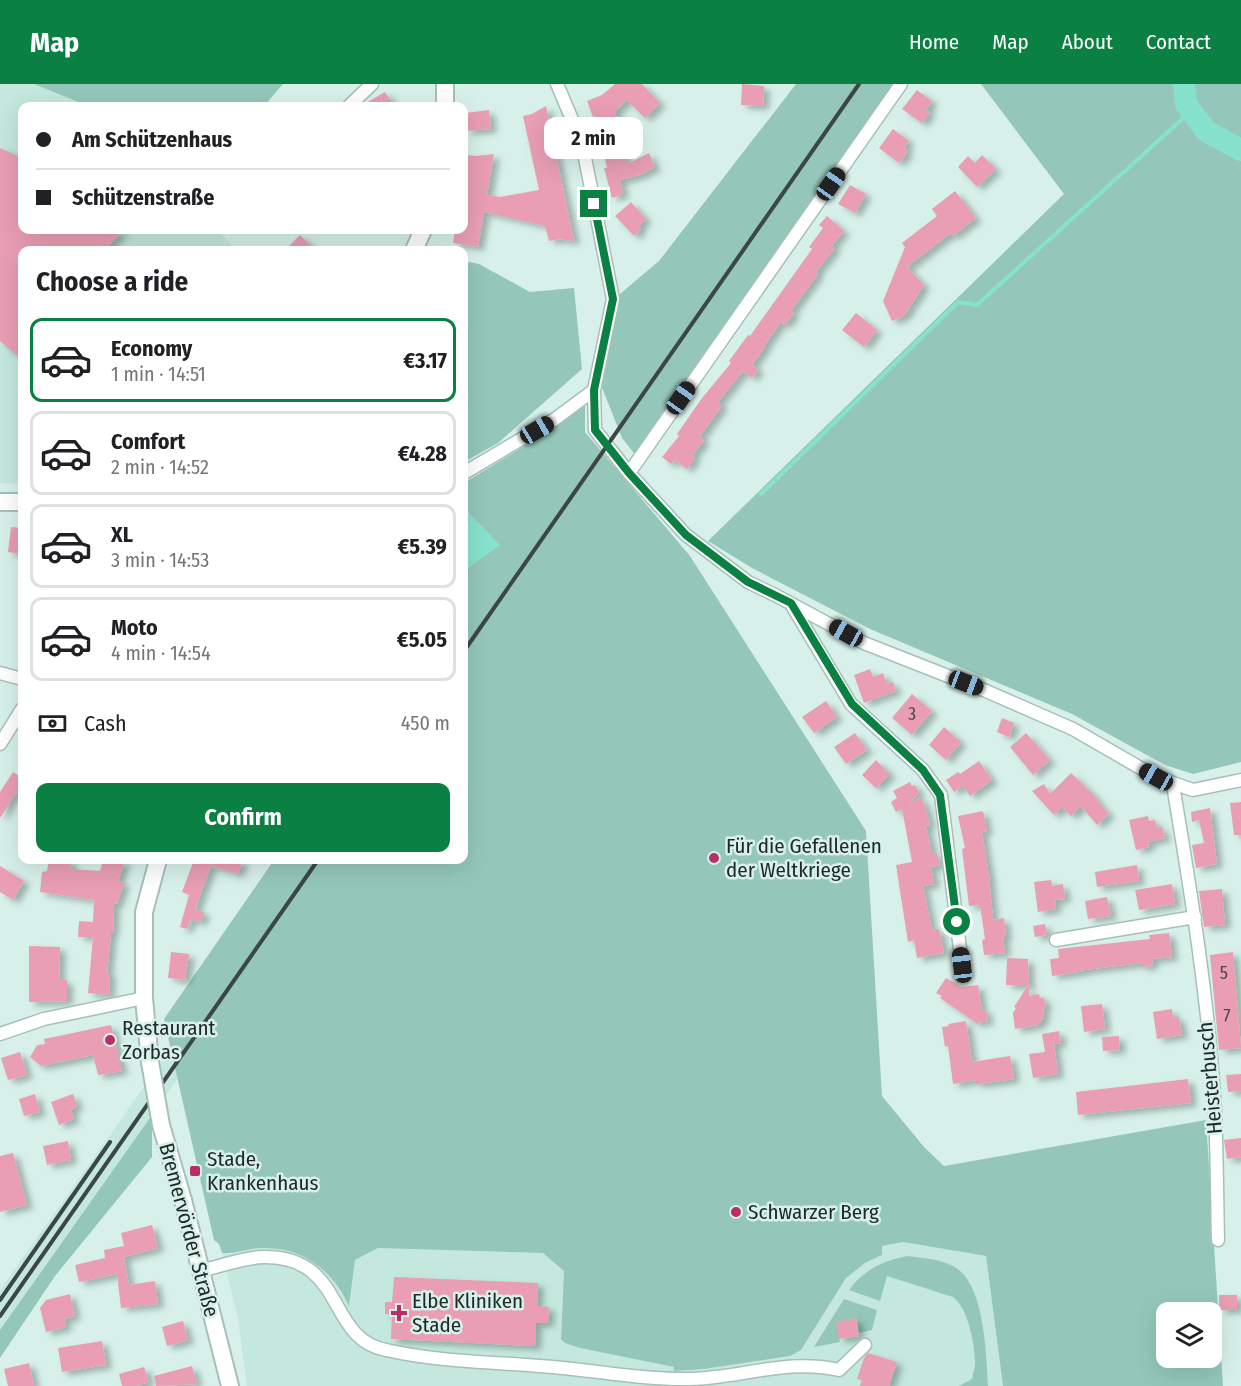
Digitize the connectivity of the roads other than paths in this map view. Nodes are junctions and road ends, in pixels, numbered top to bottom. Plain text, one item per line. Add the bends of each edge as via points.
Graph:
1 (372, 84) edge
2 (445, 84) edge
3 (557, 84) edge
4 (901, 84) edge
5 (353, 102) edge
6 (445, 102) edge
7 (594, 390) junction
8 (468, 471) edge
9 (629, 473) junction
10 (0, 502) edge
11 (18, 502) edge
12 (791, 603) junction
13 (0, 673) edge
14 (18, 678) edge
15 (18, 715) edge
16 (0, 744) edge
17 (1241, 780) edge
18 (1173, 785) junction
19 (157, 864) edge
20 (1195, 917) junction
21 (1056, 940) dead end
22 (962, 965) dead end
23 (144, 998) junction
24 (0, 1034) edge
25 (1218, 1240) dead end
26 (201, 1271) junction
27 (865, 1345) dead end
28 (230, 1386) edge

1 - 5 street
2 - 6 main road
3 - 7 street via 582,143 613,299
4 - 9 street
7 - 8 street via 555,419
7 - 9 street via 595,430
9 - 12 street via 686,535 748,582
10 - 11 main road
12 - 18 street via 864,643 1073,729
12 - 22 street via 852,704 923,770 940,795
13 - 14 street
15 - 16 street
17 - 18 street via 1193,790
18 - 20 street, Heisterbusch
19 - 23 main road, Bremervörder Straße via 144,912
20 - 21 street
20 - 25 street, Heisterbusch via 1215,1111
23 - 24 street via 44,1019
23 - 26 main road, Bremervörder Straße, bridge via 161,1125
26 - 27 street via 262,1257 300,1265 324,1282 357,1335 375,1348 392,1352 662,1379 709,1378 793,1365 839,1370
26 - 28 main road, Bremervörder Straße

